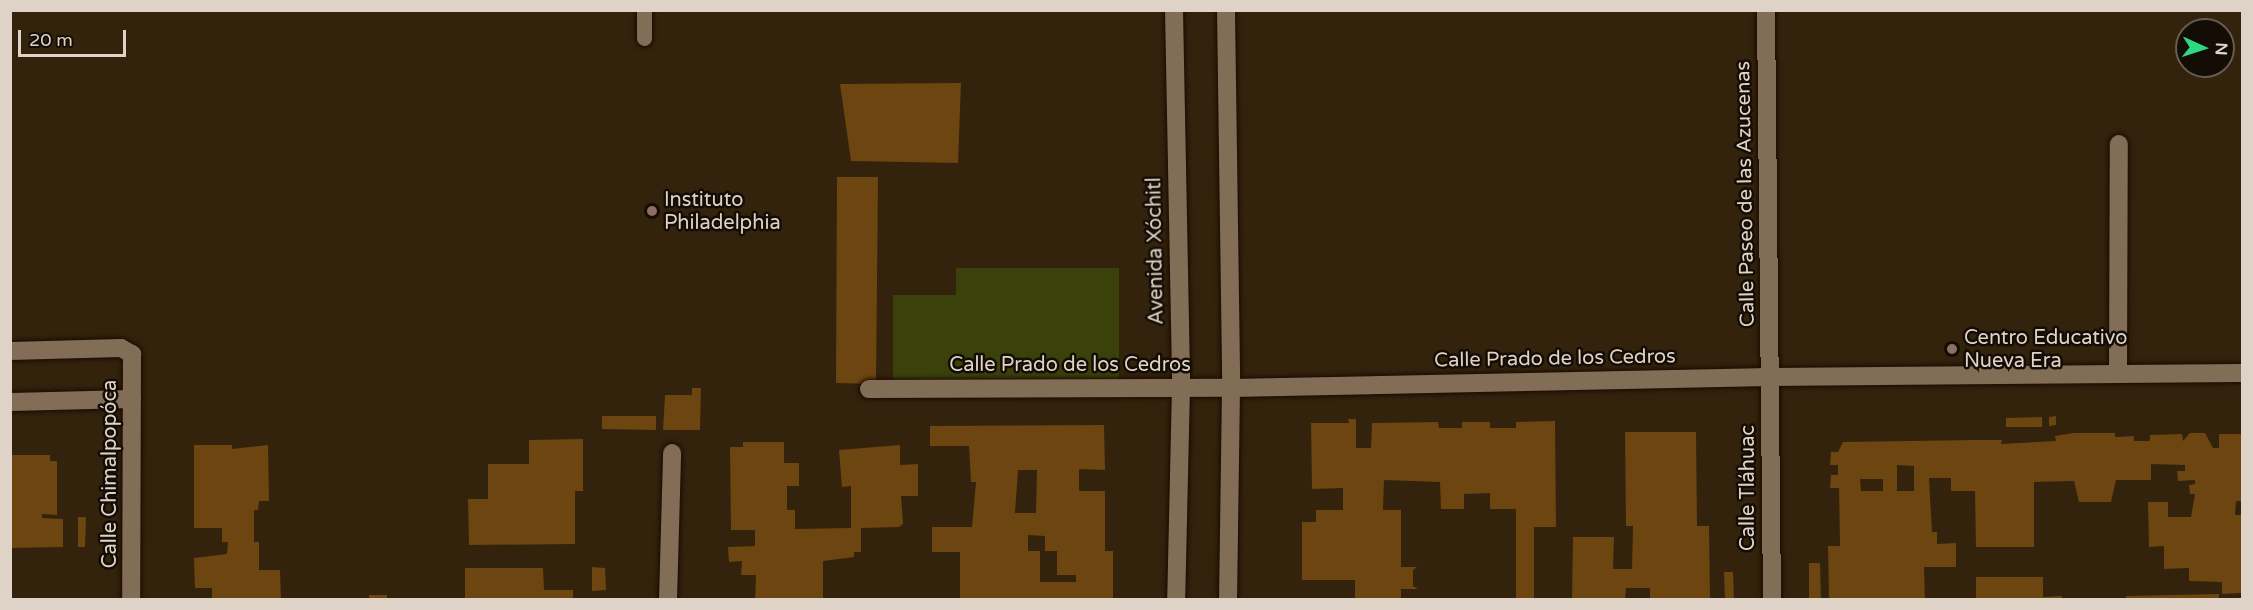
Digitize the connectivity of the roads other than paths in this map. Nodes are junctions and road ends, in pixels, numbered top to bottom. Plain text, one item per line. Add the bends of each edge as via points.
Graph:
1 (644, 10) edge
2 (1174, 10) edge
3 (1226, 10) edge
4 (1766, 10) edge
5 (644, 38) dead end
6 (2119, 144) dead end
7 (10, 351) edge
8 (2242, 373) edge
9 (2118, 374) junction
10 (1770, 376) junction
11 (1181, 387) junction
12 (1231, 388) junction
13 (869, 389) dead end
14 (132, 399) junction
15 (10, 402) edge
16 (672, 453) dead end
17 (131, 600) edge
18 (668, 600) edge
19 (1176, 600) edge
20 (1228, 600) edge
21 (1772, 600) edge

1 - 5 lane
2 - 11 street, Avenida Xóchitl
3 - 12 street
4 - 10 street, Calle Paseo de las Azucenas
6 - 9 street
7 - 14 street, Calle Chimalpopóca via 130,350
8 - 9 street, Calle Prado de los Cedros
9 - 10 street, Calle Prado de los Cedros
10 - 12 street, Calle Prado de los Cedros
10 - 21 street, Calle Tláhuac
11 - 12 street, Calle Prado de los Cedros
11 - 13 street, Calle Prado de los Cedros
11 - 19 street, Avenida Xóchitl
12 - 20 street
14 - 15 street
14 - 17 street, Calle Chimalpopóca
16 - 18 street

